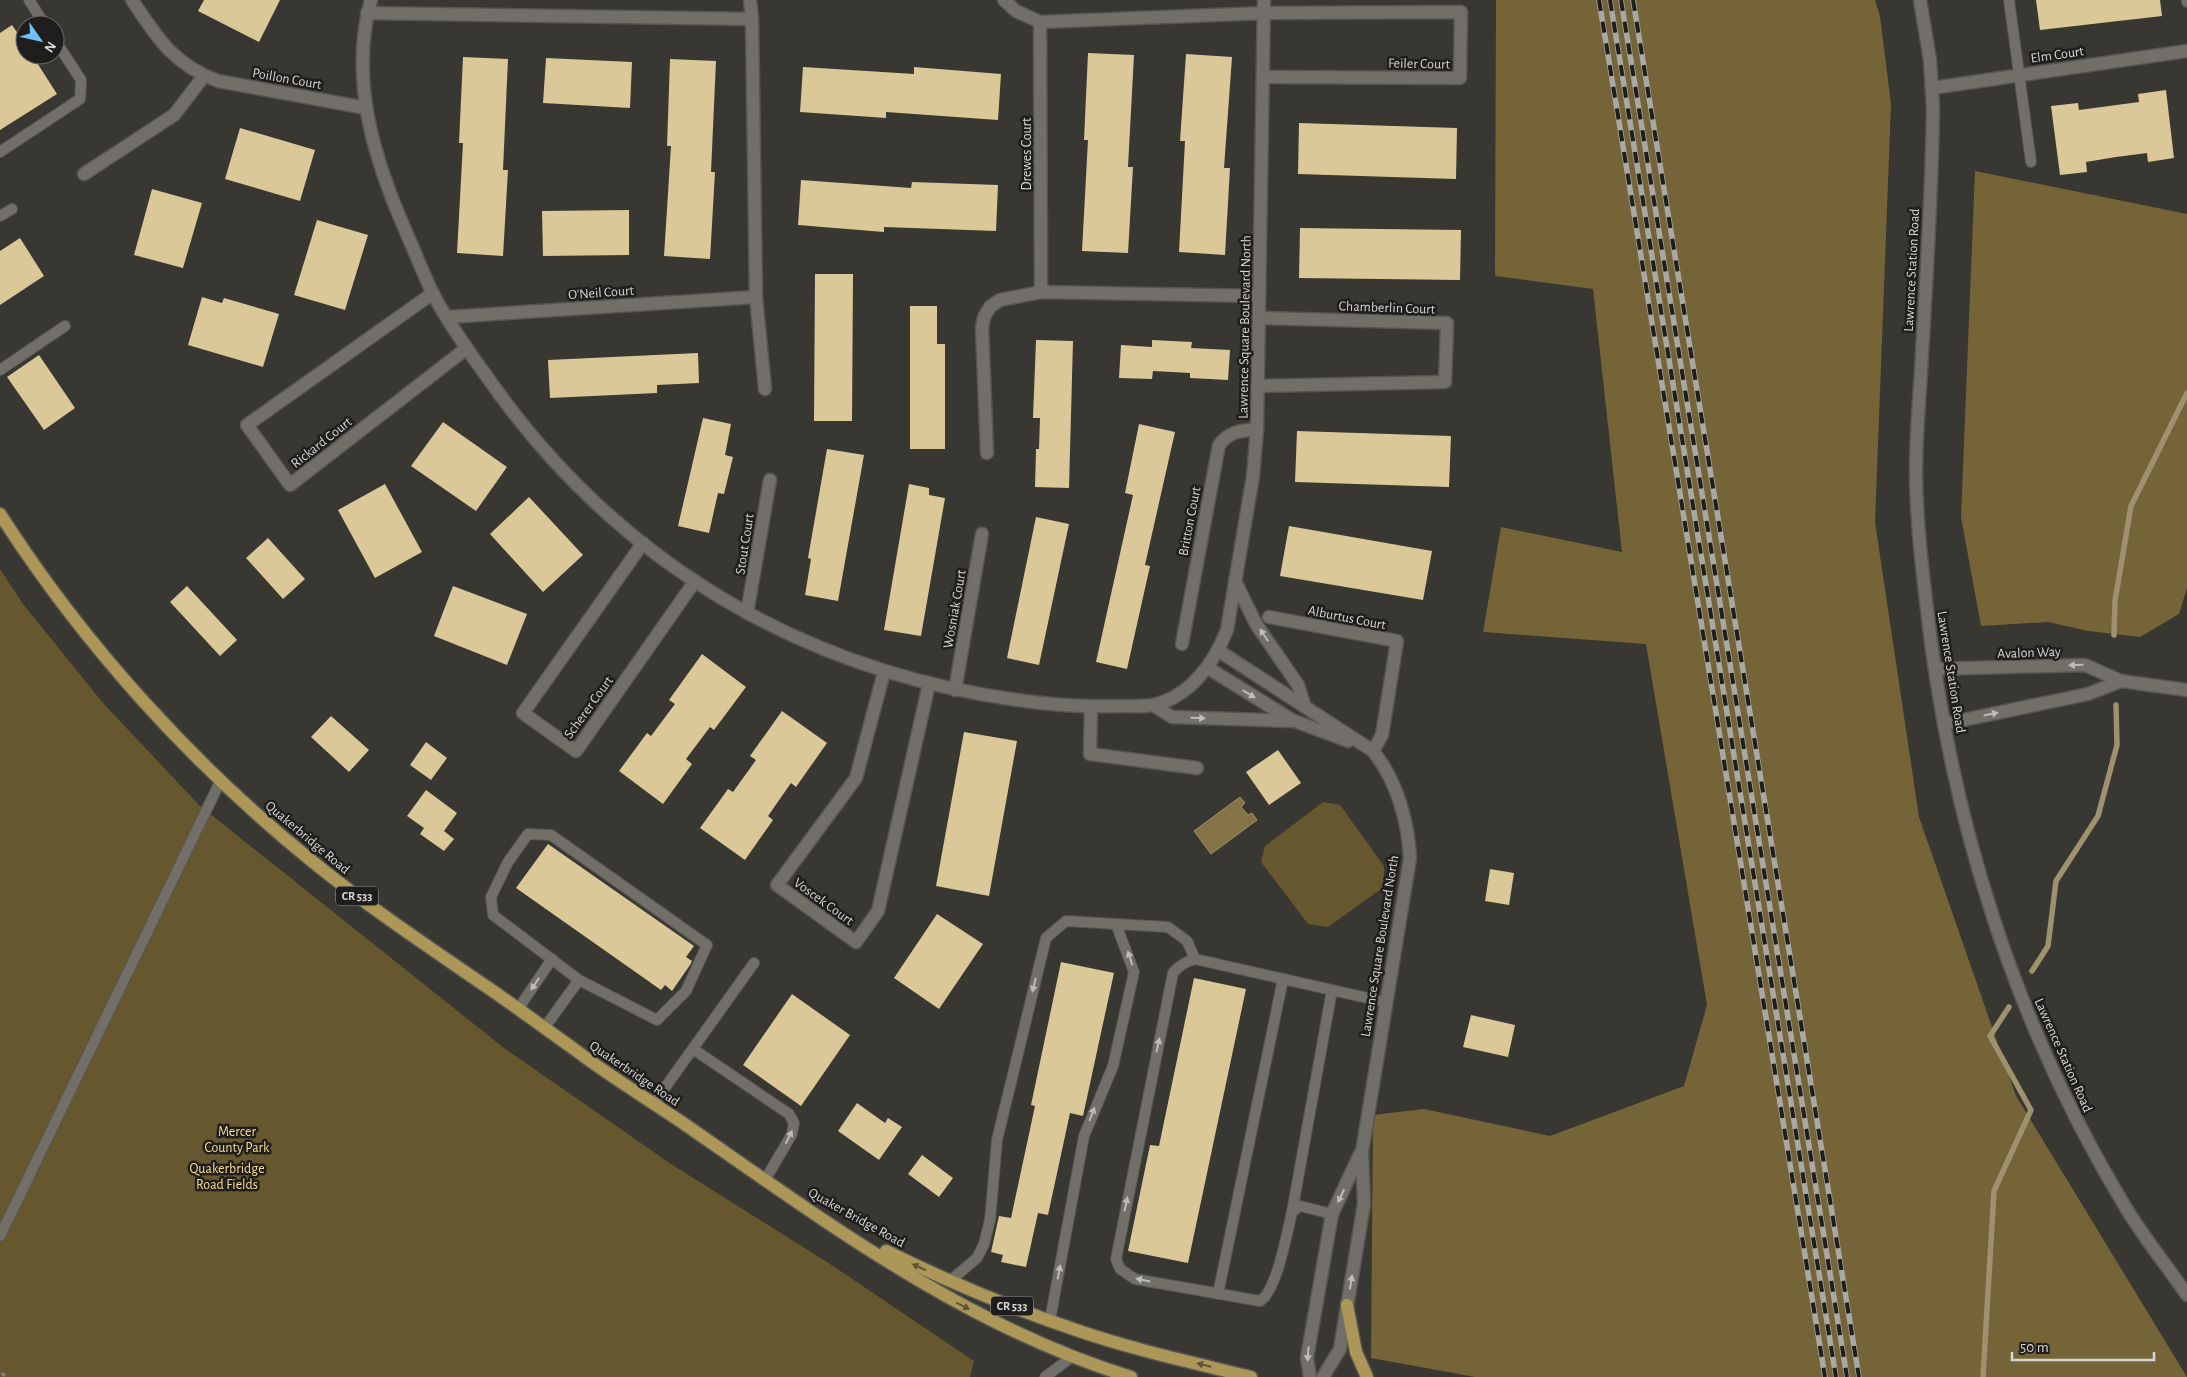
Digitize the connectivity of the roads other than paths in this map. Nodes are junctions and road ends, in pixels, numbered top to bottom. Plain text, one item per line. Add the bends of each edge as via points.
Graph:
1 (29, 0) edge
2 (132, 0) edge
3 (371, 0) edge
4 (750, 0) edge
5 (1004, 0) edge
6 (1264, 0) edge
7 (1920, 0) edge
8 (2009, 0) edge
9 (367, 13) junction
10 (1264, 13) junction
11 (39, 15) edge
12 (752, 19) junction
13 (1040, 22) junction
14 (2187, 50) edge
15 (65, 55) edge
16 (2018, 75) junction
17 (204, 76) junction
18 (1263, 77) junction
19 (1932, 88) junction
20 (366, 108) junction
21 (0, 152) edge
22 (2031, 162) dead end
23 (84, 174) dead end
24 (12, 209) dead end
25 (0, 216) edge
26 (1042, 292) junction
27 (433, 293) junction
28 (1259, 296) junction
29 (756, 297) junction
30 (448, 317) junction
31 (1259, 318) junction
32 (65, 326) dead end
33 (467, 348) junction
34 (0, 370) edge
35 (1257, 386) junction
36 (765, 389) dead end
37 (1256, 429) junction
38 (987, 453) dead end
39 (770, 480) dead end
40 (0, 514) edge
41 (982, 534) dead end
42 (643, 543) junction
43 (695, 581) junction
44 (1235, 582) junction
45 (748, 613) junction
46 (1269, 617) dead end
47 (1182, 644) dead end
48 (1219, 651) junction
49 (1208, 668) junction
50 (1935, 669) junction
51 (884, 672) junction
52 (2121, 681) junction
53 (929, 684) junction
54 (955, 690) junction
55 (2187, 690) edge
56 (1153, 705) junction
57 (1091, 707) junction
58 (1305, 707) junction
59 (1295, 721) junction
60 (1944, 724) junction
61 (1373, 752) junction
62 (1197, 768) dead end
63 (221, 780) junction
64 (1116, 924) junction
65 (1195, 959) junction
66 (552, 960) junction
67 (754, 963) dead end
68 (1283, 979) junction
69 (579, 980) junction
70 (1332, 990) junction
71 (1385, 1002) junction
72 (518, 1009) junction
73 (545, 1027) junction
74 (692, 1049) junction
75 (654, 1103) junction
76 (1362, 1152) junction
77 (765, 1180) junction
78 (789, 1196) junction
79 (1296, 1209) junction
80 (1332, 1214) junction
81 (0, 1236) edge
82 (950, 1280) junction
83 (1218, 1294) junction
84 (2187, 1295) edge
85 (1348, 1306) junction
86 (1050, 1320) junction
87 (1073, 1356) junction
88 (1044, 1377) edge
89 (1131, 1377) edge
90 (1251, 1377) edge
91 (1310, 1377) edge
92 (1323, 1377) edge
93 (1367, 1377) edge

1 - 11 lane
2 - 17 street, Poillon Court via 165,48
3 - 9 street, Lawrence Square Boulevard North
4 - 12 street
5 - 13 street via 1016,11
6 - 10 street, Lawrence Square Boulevard North
7 - 19 street, Lawrence Station Road
8 - 16 lane
9 - 12 street
9 - 20 street, Lawrence Square Boulevard North via 362,78
10 - 13 street
10 - 18 street, Lawrence Square Boulevard North
10 - 18 street, Feiler Court via 1461,12 1460,78
12 - 29 street
13 - 26 street, Drewes Court
14 - 16 street, Elm Court
15 - 21 lane via 81,80 80,99
16 - 19 street, Elm Court
16 - 22 lane
17 - 20 street, Poillon Court
17 - 23 street via 174,115
18 - 28 street, Lawrence Square Boulevard North
19 - 50 street, Lawrence Station Road via 1933,150 1916,470 1921,555
20 - 27 street, Lawrence Square Boulevard North via 394,205
24 - 25 lane
26 - 28 street
26 - 38 street via 1000,300 984,316
27 - 30 street, Lawrence Square Boulevard North
27 - 33 street, Rickard Court via 247,425 290,485
28 - 31 street, Lawrence Square Boulevard North
29 - 30 street, O'Neil Court
29 - 36 street
30 - 33 street, Lawrence Square Boulevard North
31 - 35 street, Lawrence Square Boulevard North
31 - 35 street, Chamberlin Court via 1448,323 1445,382
32 - 34 lane
33 - 42 street, Lawrence Square Boulevard North via 536,441 583,491
35 - 37 street, Lawrence Square Boulevard North
37 - 44 street, Lawrence Square Boulevard North via 1253,476
37 - 47 street, Britton Court via 1236,431 1219,445
39 - 45 street, Stout Court
40 - 63 main road, Quakerbridge Road / CR 533 via 41,575 90,638 141,698
41 - 54 street, Wosniak Court
42 - 43 street, Lawrence Square Boulevard North
42 - 43 street, Scherer Court via 523,713 576,751
43 - 45 street, Lawrence Square Boulevard North
44 - 48 street, Lawrence Square Boulevard North via 1227,630
58 -> 44 street via 1298,685 1256,624
45 - 51 street, Lawrence Square Boulevard North via 790,635
46 - 61 street, Alburtus Court via 1397,642 1382,735
48 - 49 street, Lawrence Square Boulevard North
48 - 58 street, Lawrence Square Boulevard North
49 - 56 street, Lawrence Square Boulevard North via 1192,684
49 -> 59 street
52 -> 50 street, Avalon Way via 2085,665
50 - 60 street, Lawrence Station Road
51 - 53 street, Lawrence Square Boulevard North
51 - 53 street, Voscek Court via 856,778 777,885 856,942 878,911
52 - 55 street, Avalon Way
60 -> 52 street, Avalon Way via 2088,694
53 - 54 street, Lawrence Square Boulevard North
54 - 57 street, Lawrence Square Boulevard North
56 - 57 street, Lawrence Square Boulevard North
56 -> 59 street via 1172,718
57 - 62 street via 1090,754
58 - 61 street, Lawrence Square Boulevard North
59 - 61 street
60 - 84 street, Lawrence Station Road via 1961,806 1984,888 2030,1020 2059,1086 2096,1157 2127,1211
61 - 71 street, Lawrence Square Boulevard North via 1402,808 1409,832 1410,858
63 - 72 main road, Quakerbridge Road / CR 533 via 313,862 368,905
63 - 81 lane
64 - 65 lane via 1168,927 1187,940
64 -> 82 lane via 1066,921 1046,938 997,1140 990,1220 984,1244 977,1258
86 -> 64 lane via 1084,1136 1113,1066 1134,972
65 - 68 lane
83 -> 65 lane via 1135,1279 1120,1269 1116,1259 1173,973 1183,962
66 - 69 lane
66 - 69 lane via 492,915 491,897 508,862 528,834 551,835 708,946 686,991 657,1020
66 -> 72 lane
67 - 74 lane
68 - 70 lane
68 - 83 lane
69 - 73 lane
70 - 71 lane
70 - 79 lane
71 - 76 street, Lawrence Square Boulevard North
72 - 73 main road, Quakerbridge Road / CR 533
73 - 75 main road, Quakerbridge Road / CR 533 via 579,1054
74 - 75 lane
77 -> 74 lane via 792,1134 794,1122 789,1114
75 - 77 main road, Quakerbridge Road / CR 533
76 -> 80 street, Lawrence Square Boulevard North
85 -> 76 street, Lawrence Square Boulevard North via 1364,1204
77 - 78 main road, Quakerbridge Road / CR 533
82 -> 78 main road, Quaker Bridge Road / CR 533 via 870,1243
78 -> 87 main road, Quaker Bridge Road / CR 533 via 936,1292 1002,1326
79 - 80 lane
79 - 83 lane via 1273,1281 1263,1300
80 -> 91 street, Lawrence Square Boulevard North via 1307,1358
82 - 86 main road, Quaker Bridge Road / CR 533
85 - 92 street, Lawrence Square Boulevard North via 1340,1349
85 - 93 main road via 1356,1352
90 -> 86 main road, Quaker Bridge Road / CR 533 via 1138,1349
87 - 88 lane
87 - 89 main road, Quaker Bridge Road / CR 533

